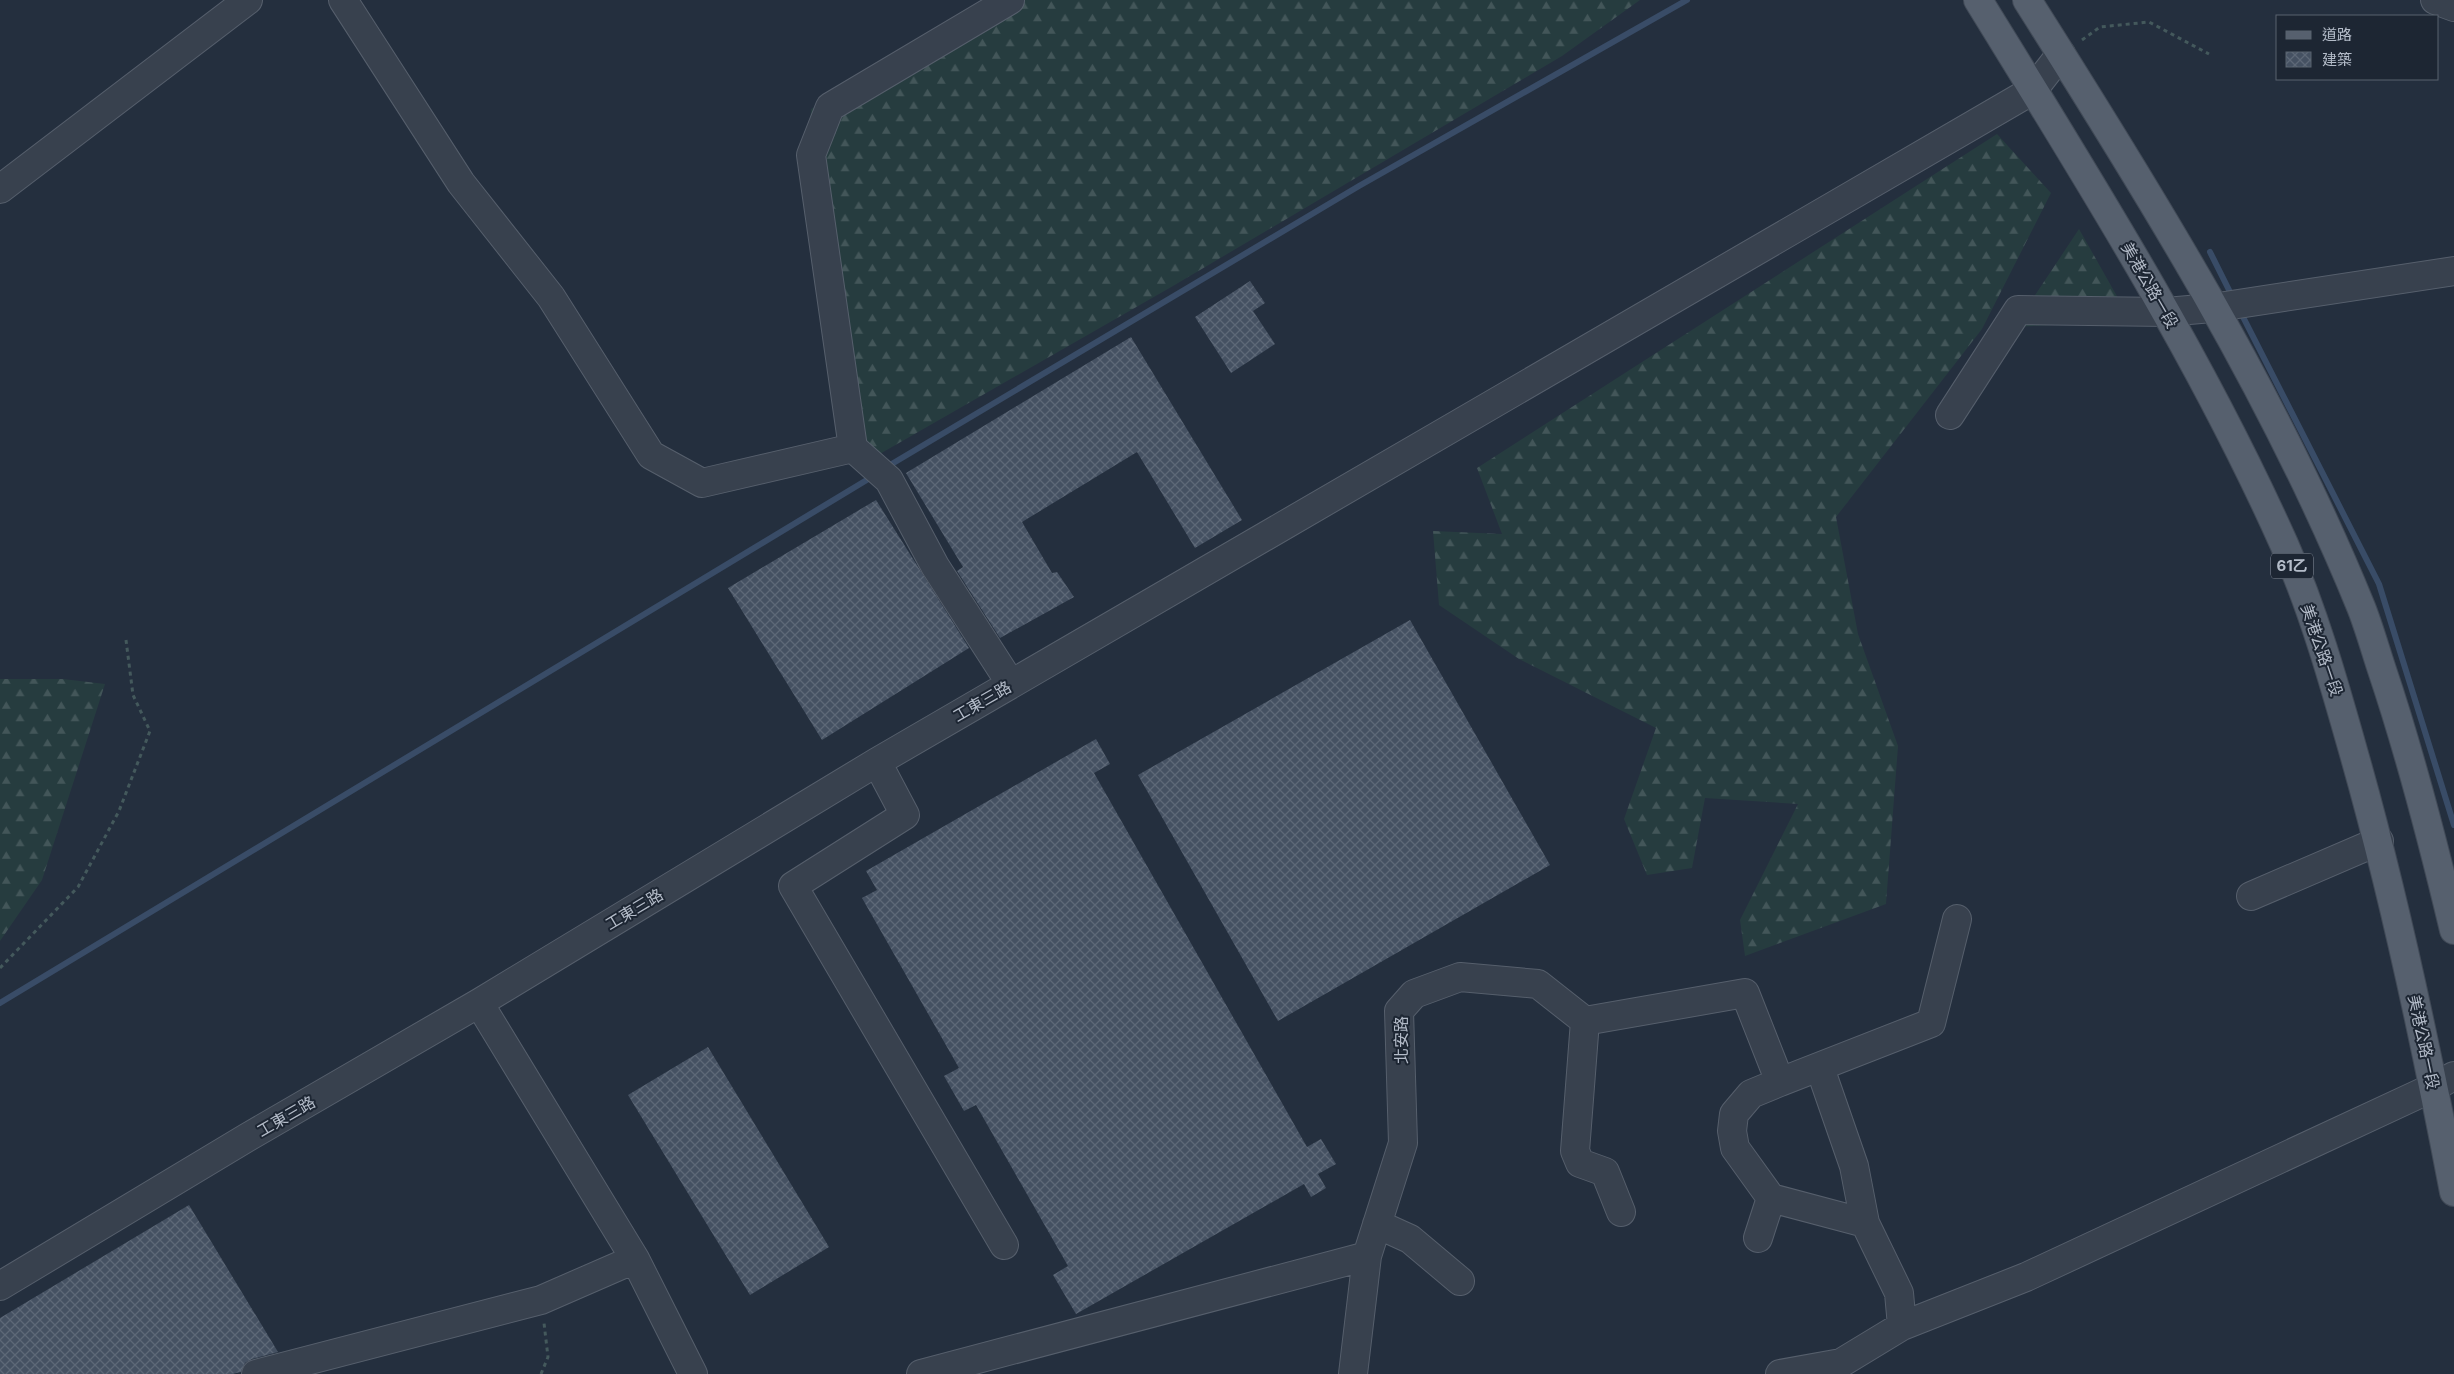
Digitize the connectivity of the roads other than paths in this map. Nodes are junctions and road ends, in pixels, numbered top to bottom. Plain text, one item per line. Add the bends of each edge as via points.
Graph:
1 (248, 0) edge
2 (344, 0) edge
3 (1010, 0) edge
4 (1978, 0) edge
5 (2026, 0) edge
6 (2435, 0) edge
7 (2454, 7) edge
8 (2061, 54) junction
9 (2033, 90) junction
10 (0, 189) edge
11 (2454, 270) edge
12 (2212, 308) junction
13 (2166, 312) junction
14 (1950, 415) dead end
15 (853, 448) junction
16 (1011, 684) junction
17 (877, 762) junction
18 (2379, 841) junction
19 (2250, 896) dead end
20 (1957, 919) dead end
21 (2454, 930) edge
22 (479, 1003) junction
23 (1585, 1021) junction
24 (1820, 1068) junction
25 (2444, 1081) edge
26 (1780, 1082) junction
27 (2454, 1192) edge
28 (1771, 1198) junction
29 (1621, 1212) dead end
30 (1864, 1223) junction
31 (1377, 1224) junction
32 (1758, 1238) dead end
33 (1004, 1245) dead end
34 (1367, 1256) junction
35 (634, 1259) junction
36 (1460, 1281) dead end
37 (0, 1286) edge
38 (1902, 1326) junction
39 (256, 1374) edge
40 (694, 1374) edge
41 (921, 1374) edge
42 (1353, 1374) edge
43 (1780, 1374) edge

1 - 10 street
2 - 15 street via 461,183 551,297 651,455 702,483
3 - 15 street via 830,107 811,155
4 - 9 main road, 美港公路一段 / 61乙
5 - 8 main road, 61乙
6 - 7 street
8 - 9 street
8 - 12 main road, 61乙
9 - 13 main road, 美港公路一段 / 61乙
9 - 16 street, 工東三路
11 - 12 street
12 - 13 street
12 - 21 main road, 61乙 via 2308,486 2361,608 2400,725 2434,844
13 - 14 street via 2018,310
13 - 18 main road, 美港公路一段 / 61乙 via 2233,436 2285,546 2330,667
15 - 16 street via 889,480 935,566
16 - 17 street, 工東三路
17 - 22 street, 工東三路
17 - 33 street via 905,815 793,886
18 - 19 street
18 - 25 main road, 美港公路一段 / 61乙
20 - 24 street via 1931,1023
22 - 35 street
22 - 37 street, 工東三路
23 - 26 street via 1745,993
23 - 29 street via 1575,1152 1580,1163 1605,1172
23 - 31 street, 北安路 via 1538,984 1460,978 1414,994 1399,1011 1403,1143
24 - 26 street
24 - 30 street via 1854,1166
25 - 27 main road, 美港公路一段 / 61乙
25 - 38 street via 2026,1277
26 - 28 street via 1751,1094 1734,1114 1732,1131 1735,1148
28 - 30 street
28 - 32 street
30 - 38 street via 1899,1294
31 - 34 street, 北安路
31 - 36 street via 1410,1239
34 - 41 street
34 - 42 street, 北安路
35 - 39 street via 541,1300
35 - 40 street
38 - 43 street via 1841,1363

